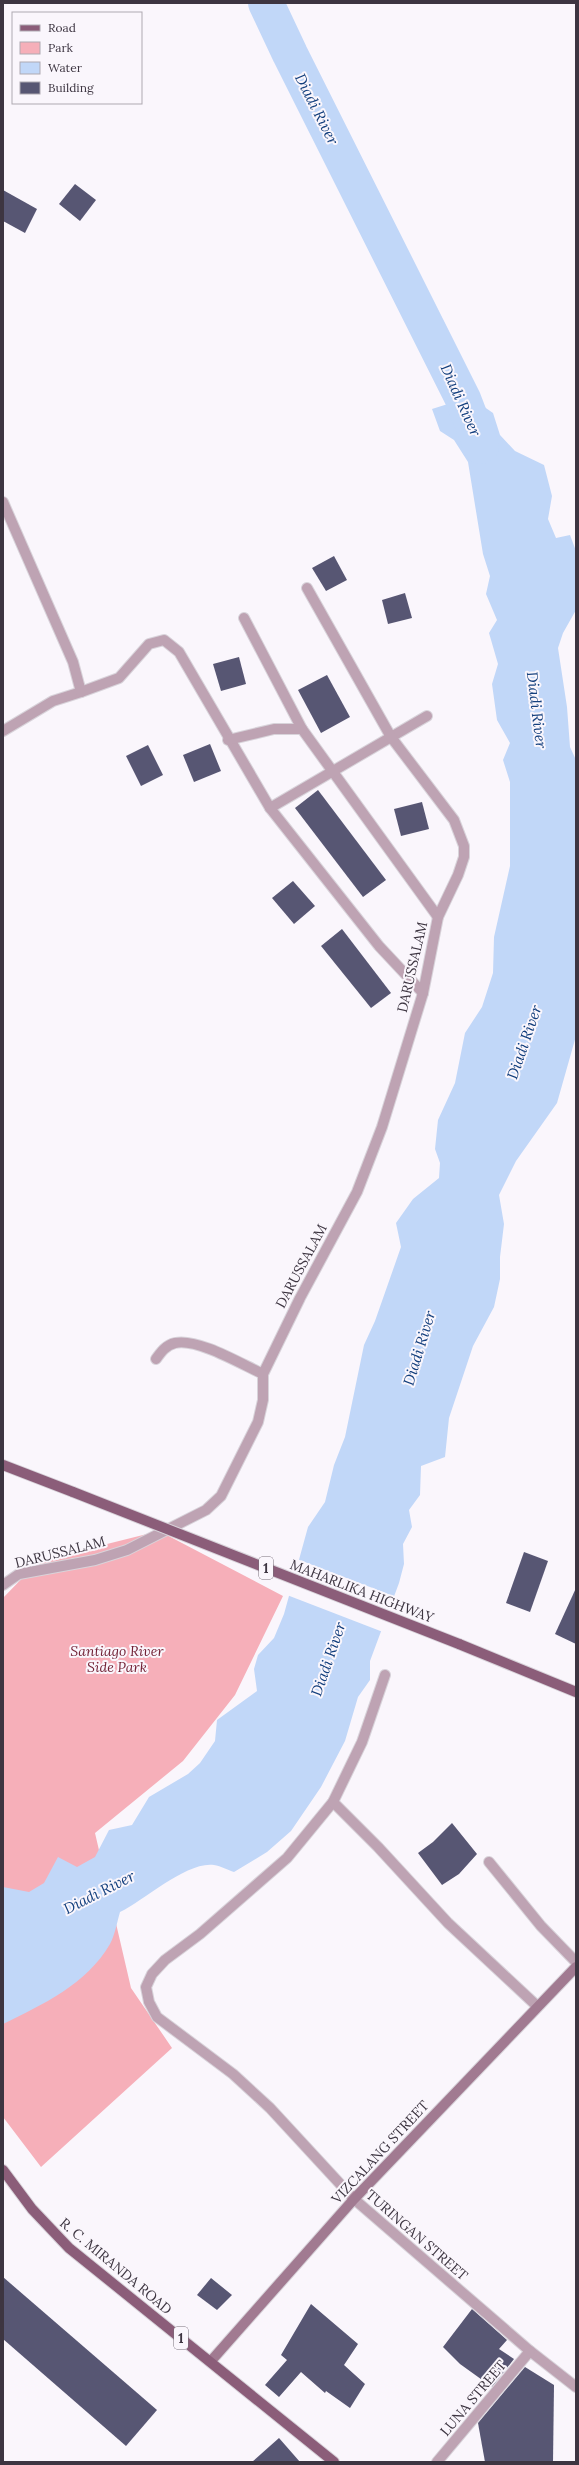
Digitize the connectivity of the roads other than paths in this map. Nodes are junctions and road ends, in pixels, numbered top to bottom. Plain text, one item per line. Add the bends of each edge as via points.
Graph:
1 (3, 502) edge
2 (307, 588) dead end
3 (244, 618) dead end
4 (81, 692) junction
5 (427, 716) dead end
6 (302, 729) junction
7 (3, 731) edge
8 (391, 737) junction
9 (228, 740) junction
10 (331, 772) junction
11 (270, 808) junction
12 (438, 917) junction
13 (422, 993) junction
14 (156, 1359) dead end
15 (263, 1374) junction
16 (3, 1465) edge
17 (3, 1584) edge
18 (384, 1675) dead end
19 (576, 1692) edge
20 (333, 1802) junction
21 (489, 1862) dead end
22 (576, 1962) edge
23 (576, 1967) edge
24 (536, 2006) junction
25 (3, 2170) edge
26 (354, 2199) junction
27 (530, 2351) junction
28 (211, 2361) junction
29 (576, 2387) edge
30 (334, 2462) edge
31 (437, 2462) edge

1 - 4 street via 73,662
2 - 8 street, DARUSSALAM
3 - 6 street
4 - 7 street via 53,701
4 - 9 street via 119,678 149,644 164,640 179,652
5 - 8 street
6 - 9 street via 274,729
6 - 10 street
8 - 10 street
8 - 12 street, DARUSSALAM via 454,820 464,846 464,858
9 - 11 street
10 - 11 street
10 - 12 street
11 - 13 street via 379,946
12 - 13 street, DARUSSALAM
13 - 15 street, DARUSSALAM via 382,1126 357,1192 300,1298
14 - 15 street via 169,1345 188,1344
15 - 17 street, DARUSSALAM via 263,1400 258,1422 221,1496 206,1510 126,1550 95,1560 19,1574
16 - 19 main road, MAHARLIKA HIGHWAY / 1, bridge
18 - 20 street via 362,1742
20 - 24 street via 448,1923
20 - 26 street, TURINGAN STREET via 287,1858 200,1934 165,1960 152,1974 146,1987 148,2002 157,2017 233,2074 270,2108
21 - 22 street via 541,1926
23 - 24 street, VIZCALANG STREET
24 - 26 street, VIZCALANG STREET
25 - 28 main road, R. C. MIRANDA ROAD / 1 via 32,2209 84,2261
26 - 27 street, TURINGAN STREET
26 - 28 street, VIZCALANG STREET
27 - 29 street, TURINGAN STREET
27 - 31 street, LUNA STREET
28 - 30 main road, R. C. MIRANDA ROAD / 1

